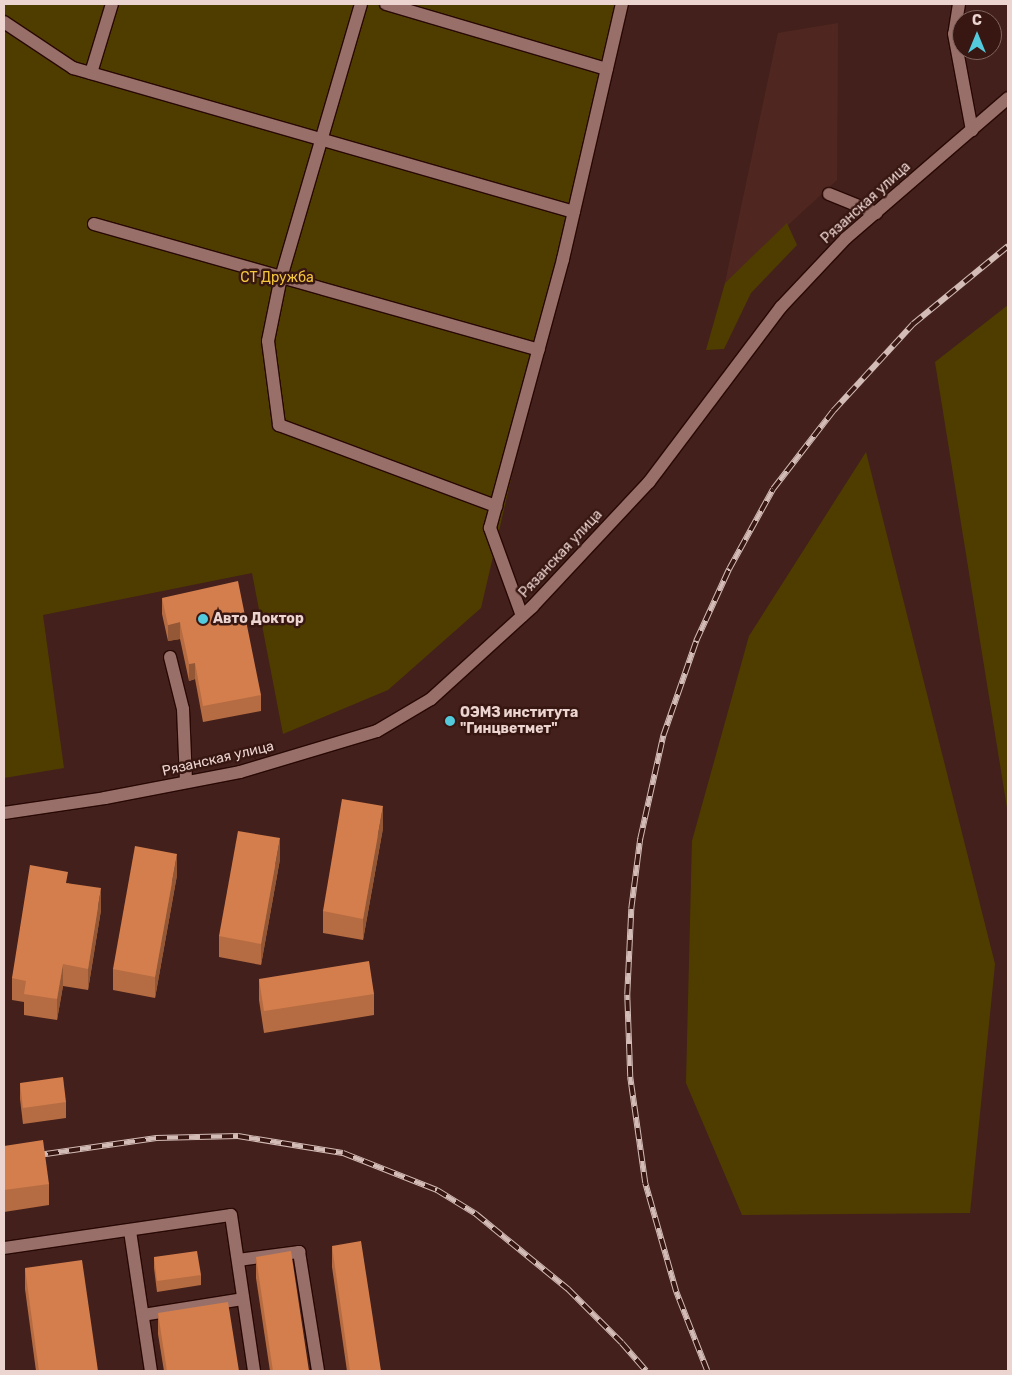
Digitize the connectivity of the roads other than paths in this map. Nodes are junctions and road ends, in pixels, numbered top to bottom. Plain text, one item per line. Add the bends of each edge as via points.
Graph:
1 (112, 4) edge
2 (361, 4) edge
3 (386, 4) edge
4 (622, 4) edge
5 (959, 4) edge
6 (4, 22) edge
7 (607, 69) junction
8 (90, 73) junction
9 (1008, 98) edge
10 (972, 130) junction
11 (322, 140) junction
12 (829, 194) dead end
13 (574, 212) junction
14 (876, 213) junction
15 (94, 224) dead end
16 (281, 277) junction
17 (538, 350) junction
18 (496, 506) junction
19 (522, 616) junction
20 (170, 657) dead end
21 (186, 782) junction
22 (4, 812) edge
23 (130, 1231) junction
24 (4, 1248) edge
25 (238, 1260) junction
26 (243, 1299) junction
27 (143, 1315) junction
28 (151, 1371) edge
29 (254, 1371) edge
30 (318, 1371) edge

1 - 8 street
2 - 11 street
3 - 7 street
4 - 7 street
5 - 10 street via 954,34
6 - 8 street via 73,68
7 - 13 street
8 - 11 street
9 - 10 street, Рязанская улица
10 - 14 street, Рязанская улица
11 - 13 street
11 - 16 street
12 - 14 street
13 - 17 street
14 - 19 street, Рязанская улица via 846,238 781,307 649,482
15 - 16 street
16 - 17 street
16 - 18 street via 268,341 279,425
17 - 18 street
18 - 19 street via 490,528
19 - 21 street, Рязанская улица via 431,699 377,731 240,772
20 - 21 street via 183,709
21 - 22 street, Рязанская улица
23 - 24 street
23 - 25 street via 231,1215
23 - 27 street
25 - 26 street
25 - 30 street via 299,1252
26 - 27 street
26 - 29 street
27 - 28 street

